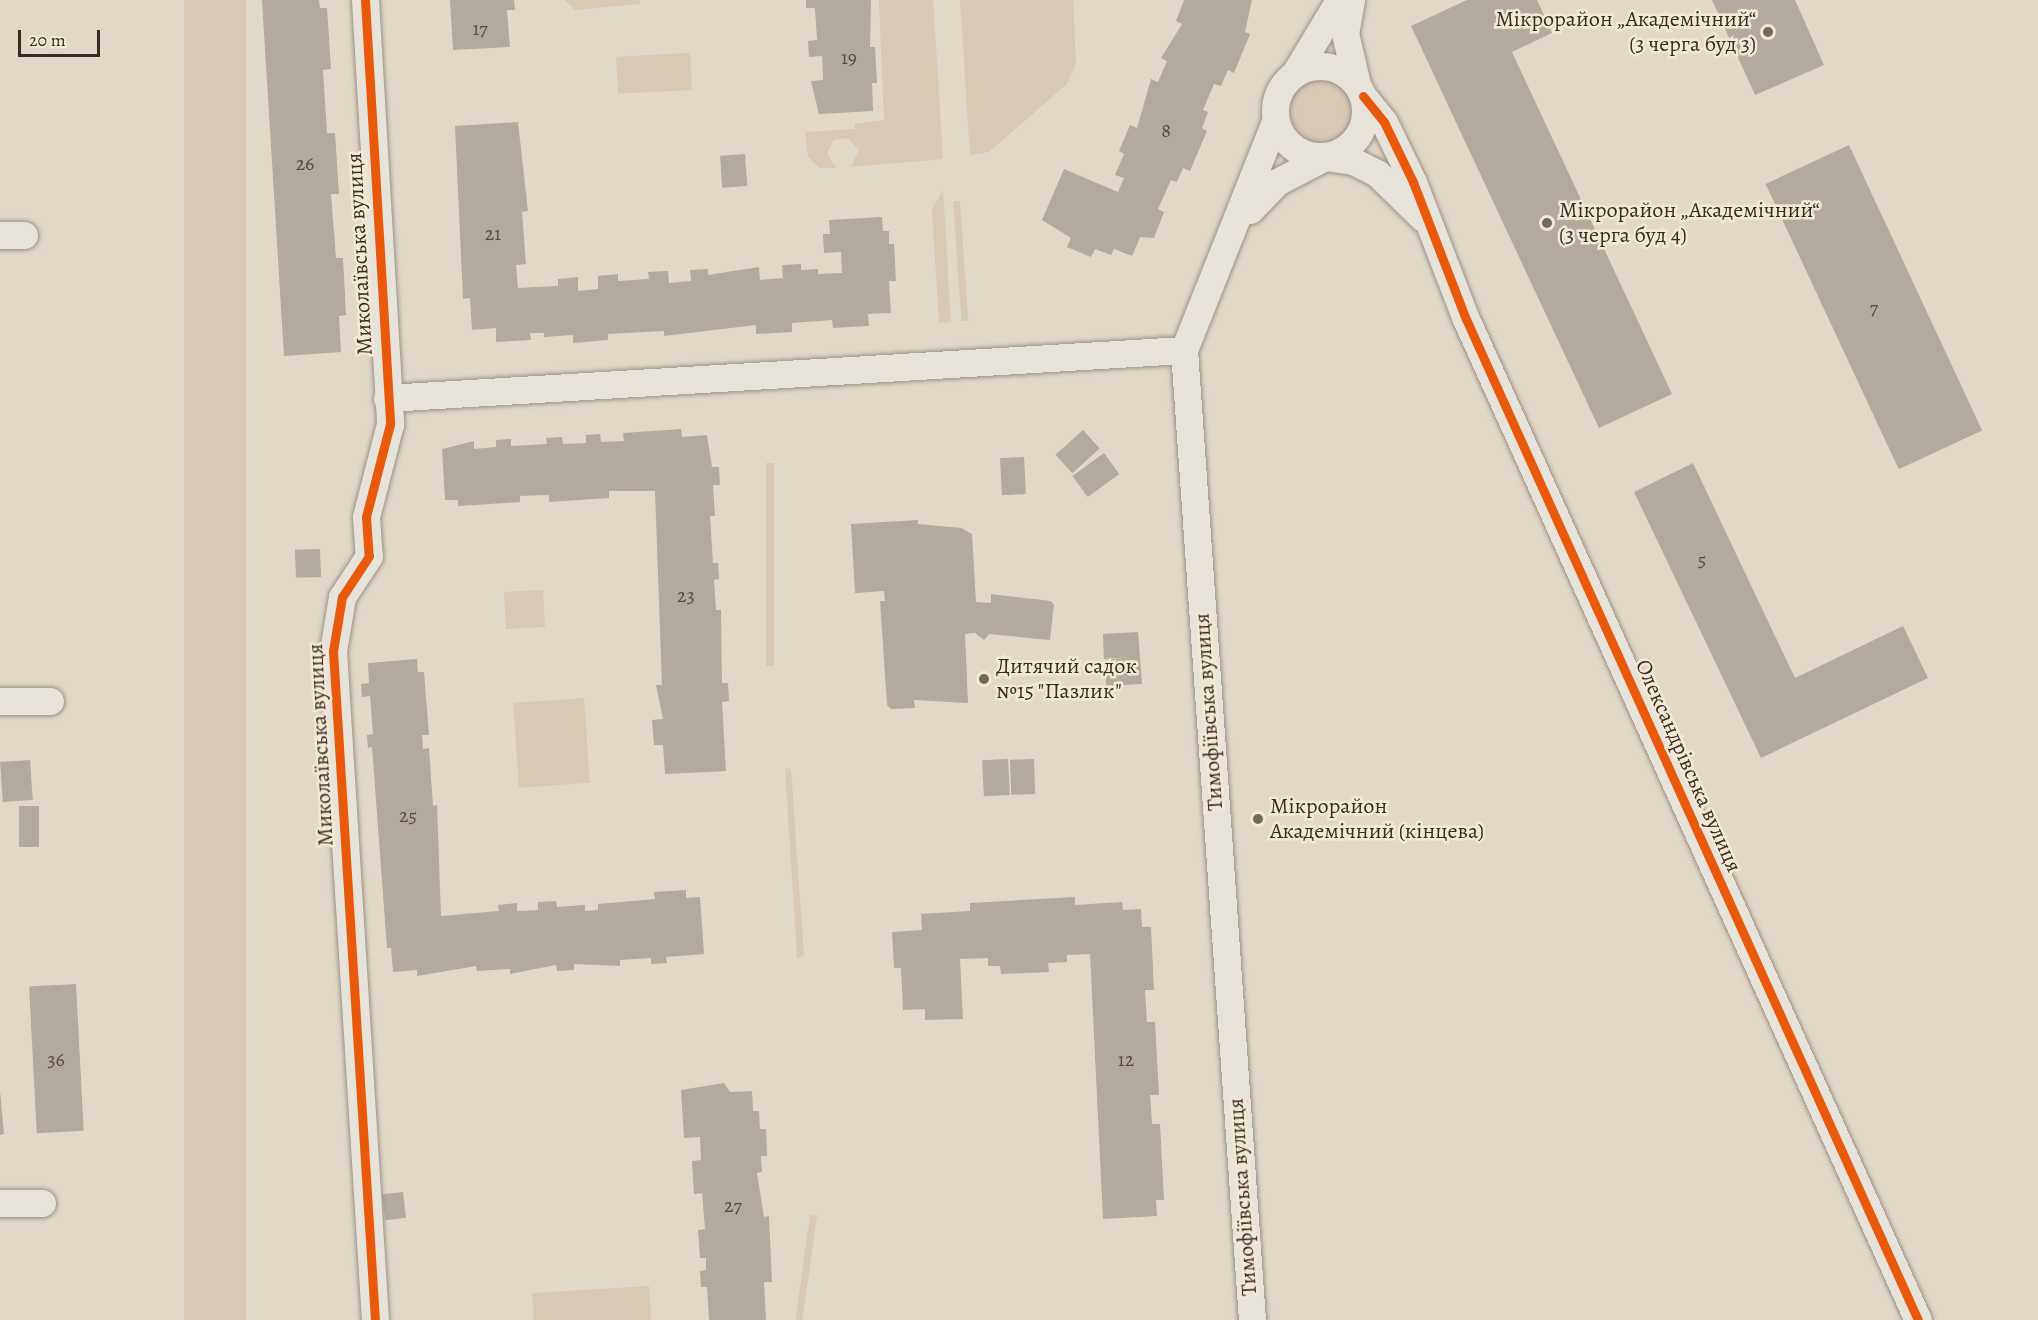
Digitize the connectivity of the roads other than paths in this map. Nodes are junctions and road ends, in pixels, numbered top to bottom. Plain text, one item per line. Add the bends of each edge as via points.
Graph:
1 (365, 0) edge
2 (1339, 0) edge
3 (1350, 0) edge
4 (1295, 73) junction
5 (1360, 90) junction
6 (1275, 121) junction
7 (1325, 157) junction
8 (1431, 225) junction
9 (1228, 247) junction
10 (1184, 350) junction
11 (387, 398) junction
12 (50, 700) dead end
13 (0, 701) edge
14 (0, 1203) edge
15 (42, 1203) dead end
16 (375, 1320) edge
17 (1252, 1320) edge
18 (1918, 1320) edge

1 - 11 street, Миколаївська вулиця
2 - 4 street
3 - 5 street via 1345,33
4 - 5 street via 1321,66 1335,68
4 - 6 street via 1278,94
5 - 7 street via 1364,123 1359,135 1339,153
5 - 8 street, Олександрівська вулиця via 1384,123
6 - 7 street via 1280,133 1299,152
6 - 9 street, Тимофіївська вулиця
7 - 8 street via 1353,161 1377,173
7 - 9 street via 1296,169 1256,199
8 - 18 street, Олександрівська вулиця via 1471,330
9 - 10 street, Тимофіївська вулиця
10 - 11 street
10 - 17 street, Тимофіївська вулиця
11 - 16 street, Миколаївська вулиця via 390,424 366,517 369,556 342,597 333,651
12 - 13 street
14 - 15 street

